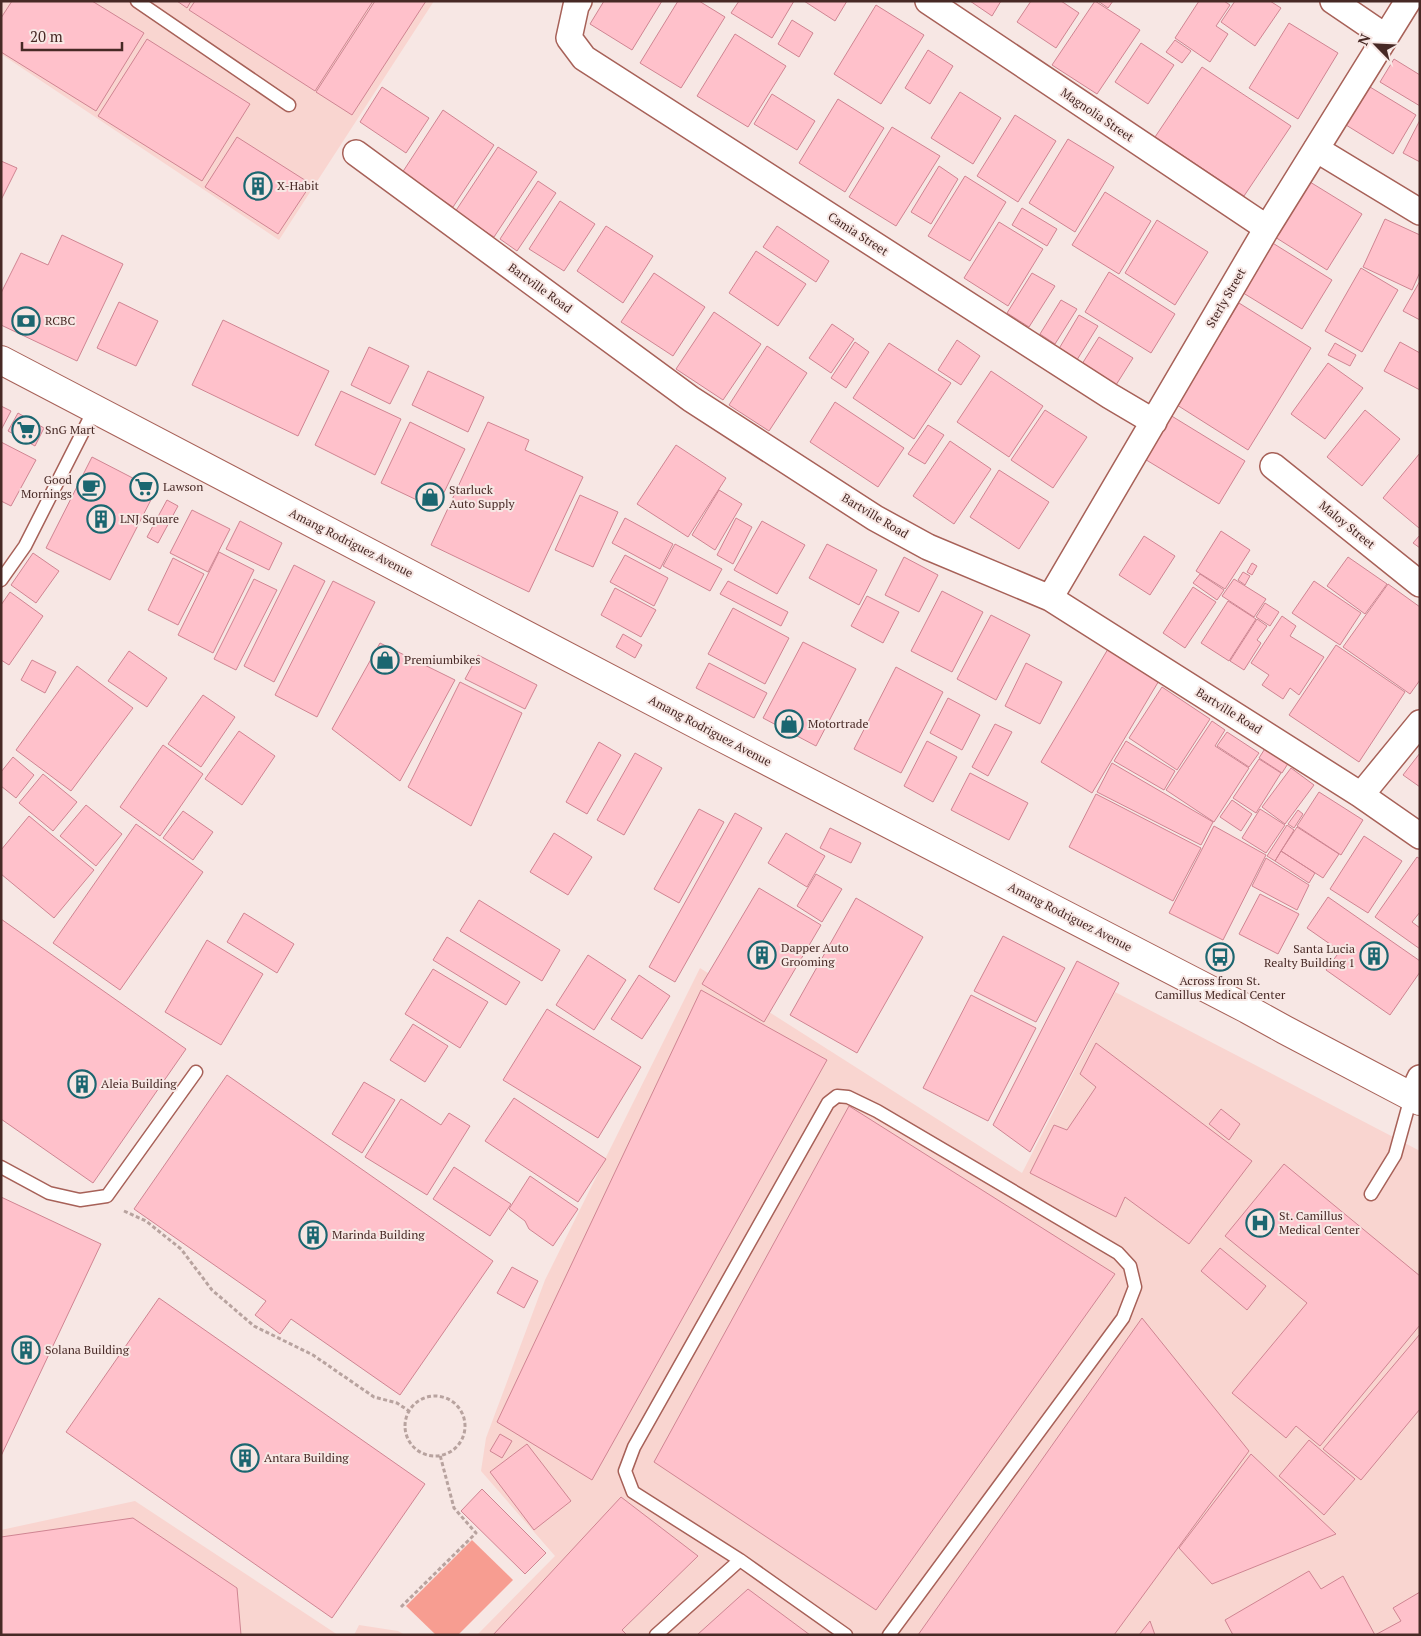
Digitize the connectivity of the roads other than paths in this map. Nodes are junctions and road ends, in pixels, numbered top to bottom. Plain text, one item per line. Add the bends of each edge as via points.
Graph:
1 (137, 1) edge
2 (579, 1) edge
3 (928, 1) edge
4 (1333, 1) edge
5 (1408, 1) edge
6 (1386, 37) junction
7 (288, 105) dead end
8 (1316, 149) junction
9 (356, 153) dead end
10 (1420, 212) edge
11 (1267, 228) junction
12 (1, 360) edge
13 (94, 410) junction
14 (1154, 422) junction
15 (1274, 466) dead end
16 (1, 580) edge
17 (1420, 584) edge
18 (1050, 598) junction
19 (1420, 723) edge
20 (1361, 795) junction
21 (1420, 836) edge
22 (196, 1072) dead end
23 (1417, 1092) edge
24 (1, 1167) edge
25 (1370, 1194) dead end
26 (740, 1560) junction
27 (656, 1635) edge
28 (846, 1635) edge
29 (889, 1635) edge

1 - 7 lane
2 - 14 street, Camia Street via 569,38 584,58
3 - 11 street, Magnolia Street
4 - 6 street
5 - 6 street, Sterly Street
6 - 8 street, Sterly Street
8 - 10 street
8 - 11 street, Sterly Street
9 - 18 street, Bartville Road via 691,399 875,518 928,547
11 - 14 street, Sterly Street
12 - 13 main road, Amang Rodriguez Avenue
13 - 16 lane via 25,546
13 - 23 main road, Amang Rodriguez Avenue via 1285,1030
14 - 18 street, Sterly Street
15 - 17 street, Maloy Street
18 - 20 street, Bartville Road
19 - 20 street
20 - 21 street, Bartville Road
22 - 24 lane via 107,1196 80,1200 49,1193
23 - 25 lane via 1395,1155
26 - 27 lane
26 - 28 lane
26 - 29 lane via 633,1492 625,1471 634,1447 828,1103 837,1096 848,1097 1118,1253 1130,1266 1135,1288 1122,1318

